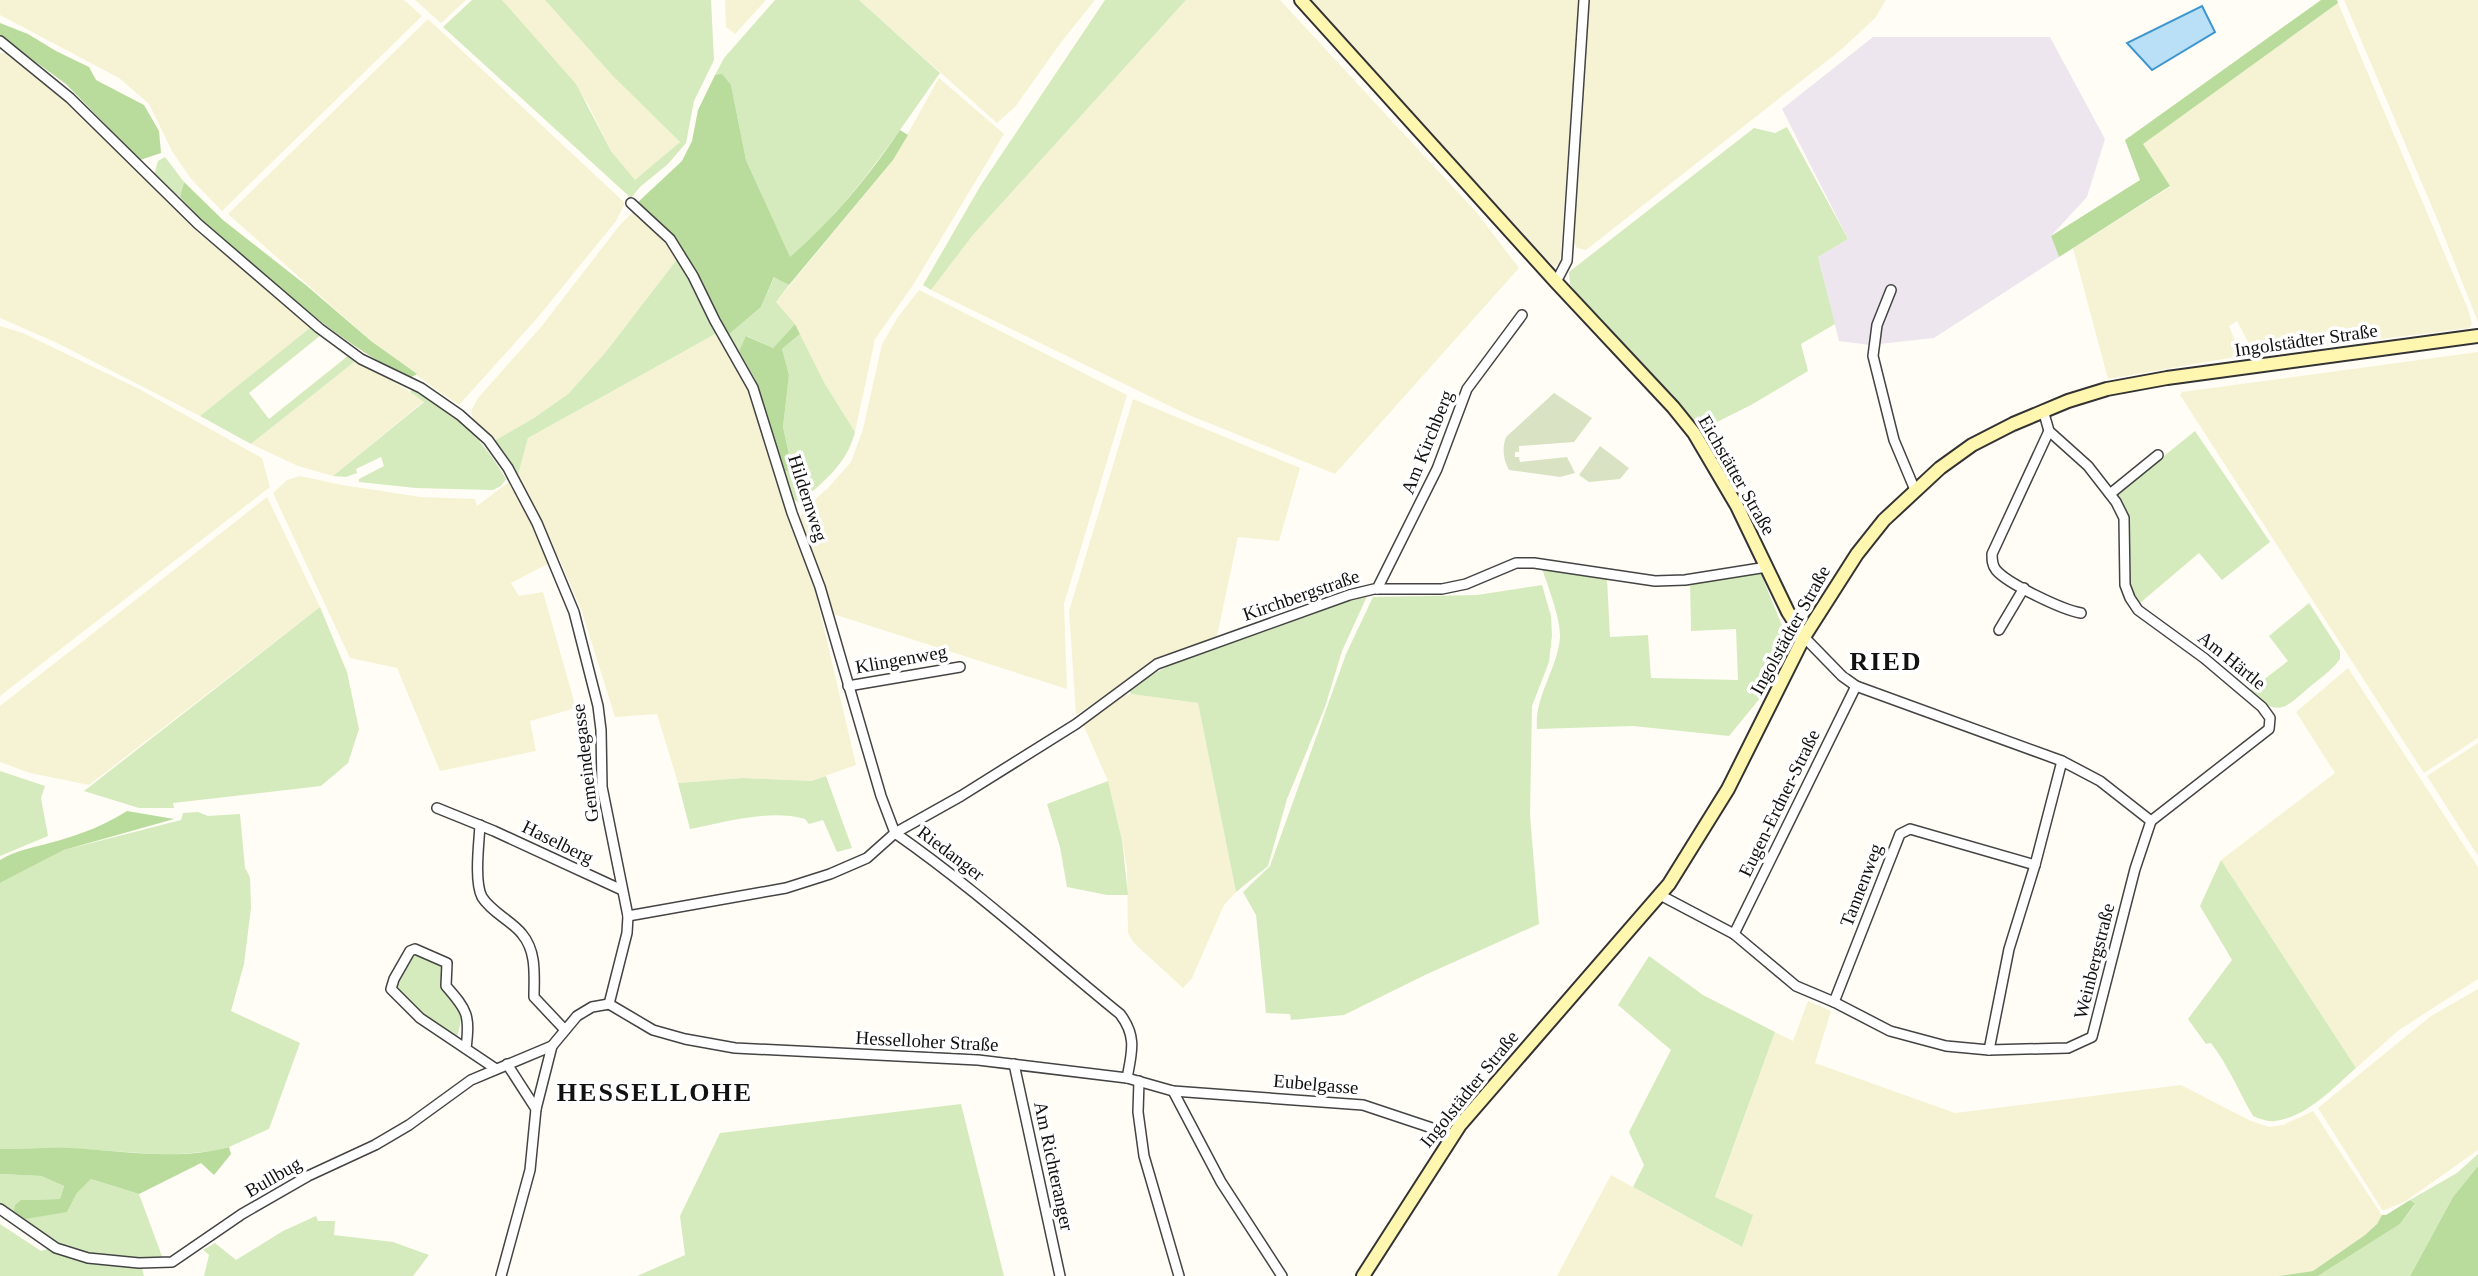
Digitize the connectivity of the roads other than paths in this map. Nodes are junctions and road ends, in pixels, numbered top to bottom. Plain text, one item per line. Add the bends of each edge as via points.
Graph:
1 (1301, 0) edge
2 (1584, 0) edge
3 (0, 41) edge
4 (631, 203) dead end
5 (1556, 282) junction
6 (1891, 290) dead end
7 (1522, 315) dead end
8 (2478, 336) edge
9 (2043, 410) junction
10 (2049, 431) junction
11 (2158, 455) dead end
12 (1915, 490) junction
13 (2110, 494) junction
14 (1767, 567) junction
15 (2024, 588) junction
16 (1377, 589) junction
17 (2081, 613) dead end
18 (1999, 630) dead end
19 (1804, 637) junction
20 (960, 667) dead end
21 (848, 686) junction
22 (1856, 686) junction
23 (2062, 761) junction
24 (437, 808) dead end
25 (2151, 821) junction
26 (480, 825) junction
27 (895, 833) junction
28 (2035, 865) junction
29 (622, 890) junction
30 (1660, 895) junction
31 (628, 916) junction
32 (1734, 934) junction
33 (1834, 1002) junction
34 (608, 1004) junction
35 (565, 1030) junction
36 (552, 1046) junction
37 (466, 1049) junction
38 (1989, 1050) junction
39 (507, 1064) junction
40 (1014, 1064) junction
41 (496, 1069) junction
42 (1127, 1077) junction
43 (1139, 1081) junction
44 (1173, 1091) junction
45 (536, 1109) junction
46 (1453, 1135) junction
47 (0, 1209) edge
48 (501, 1276) edge
49 (1060, 1276) edge
50 (1180, 1276) edge
51 (1282, 1276) edge
52 (1363, 1276) edge

1 - 5 main road, Eichstätter Straße
2 - 5 street via 1567,261
3 - 29 street, Gemeindegasse via 70,98 198,224 319,328 362,359 421,388 488,440 537,523 574,611 598,706 602,787
4 - 21 street, Hildernweg via 670,239 753,388 820,586
5 - 14 main road, Eichstätter Straße via 1694,433
6 - 12 street via 1877,325 1873,356 1894,440
7 - 16 street, Am Kirchberg via 1467,389 1437,469
8 - 9 main road, Ingolstädter Straße via 2147,381 2107,388
9 - 10 street
9 - 12 main road, Ingolstädter Straße via 1972,446
10 - 13 street, Am Härtle via 2088,466
10 - 15 street via 1992,554 1998,572
11 - 13 street
12 - 19 main road, Ingolstädter Straße via 1857,554
13 - 25 street, Am Härtle via 2124,518 2126,585 2138,610 2204,658 2270,718 2269,729
14 - 16 street, Kirchbergstraße via 1655,581 1516,563 1442,589
14 - 19 main road, Eichstätter Straße
15 - 17 street
15 - 18 street
16 - 27 street, Kirchbergstraße via 1157,664 1076,724
19 - 22 street
19 - 30 main road, Ingolstädter Straße via 1728,789
20 - 21 street, Klingenweg
21 - 27 street, Hildernweg
22 - 23 street
22 - 32 street, Eugen-Erdner-Straße
23 - 25 street via 2100,781
23 - 28 street
24 - 26 street, Haselberg
25 - 38 street, Weinbergstraße via 2092,1037 2068,1048
26 - 29 street, Haselberg
26 - 35 street via 481,895 523,934 534,958 534,998
27 - 31 street, Riedanger via 867,858 786,888
27 - 42 street, Riedanger via 994,908 1120,1014 1131,1030
28 - 33 street, Tannenweg via 1910,829 1900,834
28 - 38 street via 2010,949
29 - 31 street, Gemeindegasse
30 - 32 street, Weinbergstraße
30 - 46 main road, Ingolstädter Straße
31 - 34 street, Gemeindegasse
32 - 33 street, Weinbergstraße via 1796,986
33 - 38 street, Weinbergstraße via 1889,1031 1946,1046
34 - 35 street via 577,1016
34 - 40 street, Hesselloher Straße via 653,1030 735,1048
35 - 36 street
36 - 39 street, Bullbug
36 - 45 street
37 - 37 street via 420,1018 391,989 410,951 447,963 446,986 465,1007
37 - 41 street
39 - 41 street, Bullbug
39 - 45 street
40 - 42 street, Hesselloher Straße
40 - 49 street, Am Richteranger
41 - 47 street, Bullbug via 471,1080 375,1145 307,1176 242,1214 172,1262 88,1258 56,1248
42 - 43 street, Hesselloher Straße
43 - 44 street, Hesselloher Straße
43 - 50 street via 1143,1156
44 - 46 street, Eubelgasse via 1363,1105
44 - 51 street via 1221,1182
45 - 48 street via 530,1170
46 - 52 main road, Ingolstädter Straße

